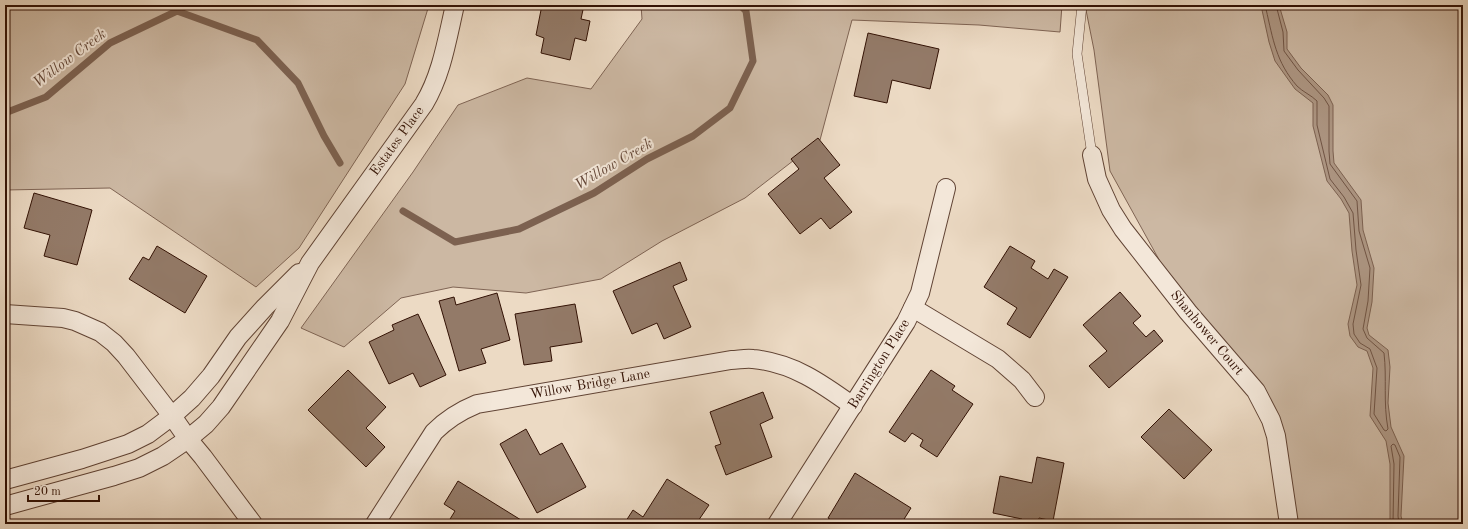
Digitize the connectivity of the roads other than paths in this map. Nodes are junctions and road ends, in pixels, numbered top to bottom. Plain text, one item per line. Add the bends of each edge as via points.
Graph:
1 (455, 5) edge
2 (1082, 5) edge
3 (1092, 155) joint
4 (946, 188) dead end
5 (310, 263) junction
6 (913, 308) junction
7 (5, 314) edge
8 (1035, 398) dead end
9 (853, 406) junction
10 (172, 416) junction
11 (188, 439) junction
12 (5, 480) edge
13 (5, 506) edge
14 (253, 524) edge
15 (375, 524) edge
16 (777, 524) edge
17 (1289, 524) edge

1 - 5 street, Estates Place via 433,89
2 - 3 lane via 1077,54
3 - 17 street, Shanhower Court via 1097,179 1111,210 1123,228 1188,312 1256,391 1276,436
4 - 6 street, Barrington Place via 920,293
5 - 10 street, Estates Place via 264,307 238,337 211,376
5 - 11 street, Estates Place via 280,321 221,407
6 - 8 street via 998,359 1022,380
6 - 9 street, Barrington Place
7 - 10 street via 62,318 100,332 126,356
9 - 15 street, Willow Bridge Lane via 803,373 784,365 752,359 731,360 477,404 446,419 434,432
9 - 16 street, Barrington Place
10 - 11 street
10 - 12 street, Estates Place via 148,434 128,444
11 - 13 street, Estates Place via 139,468
11 - 14 street

